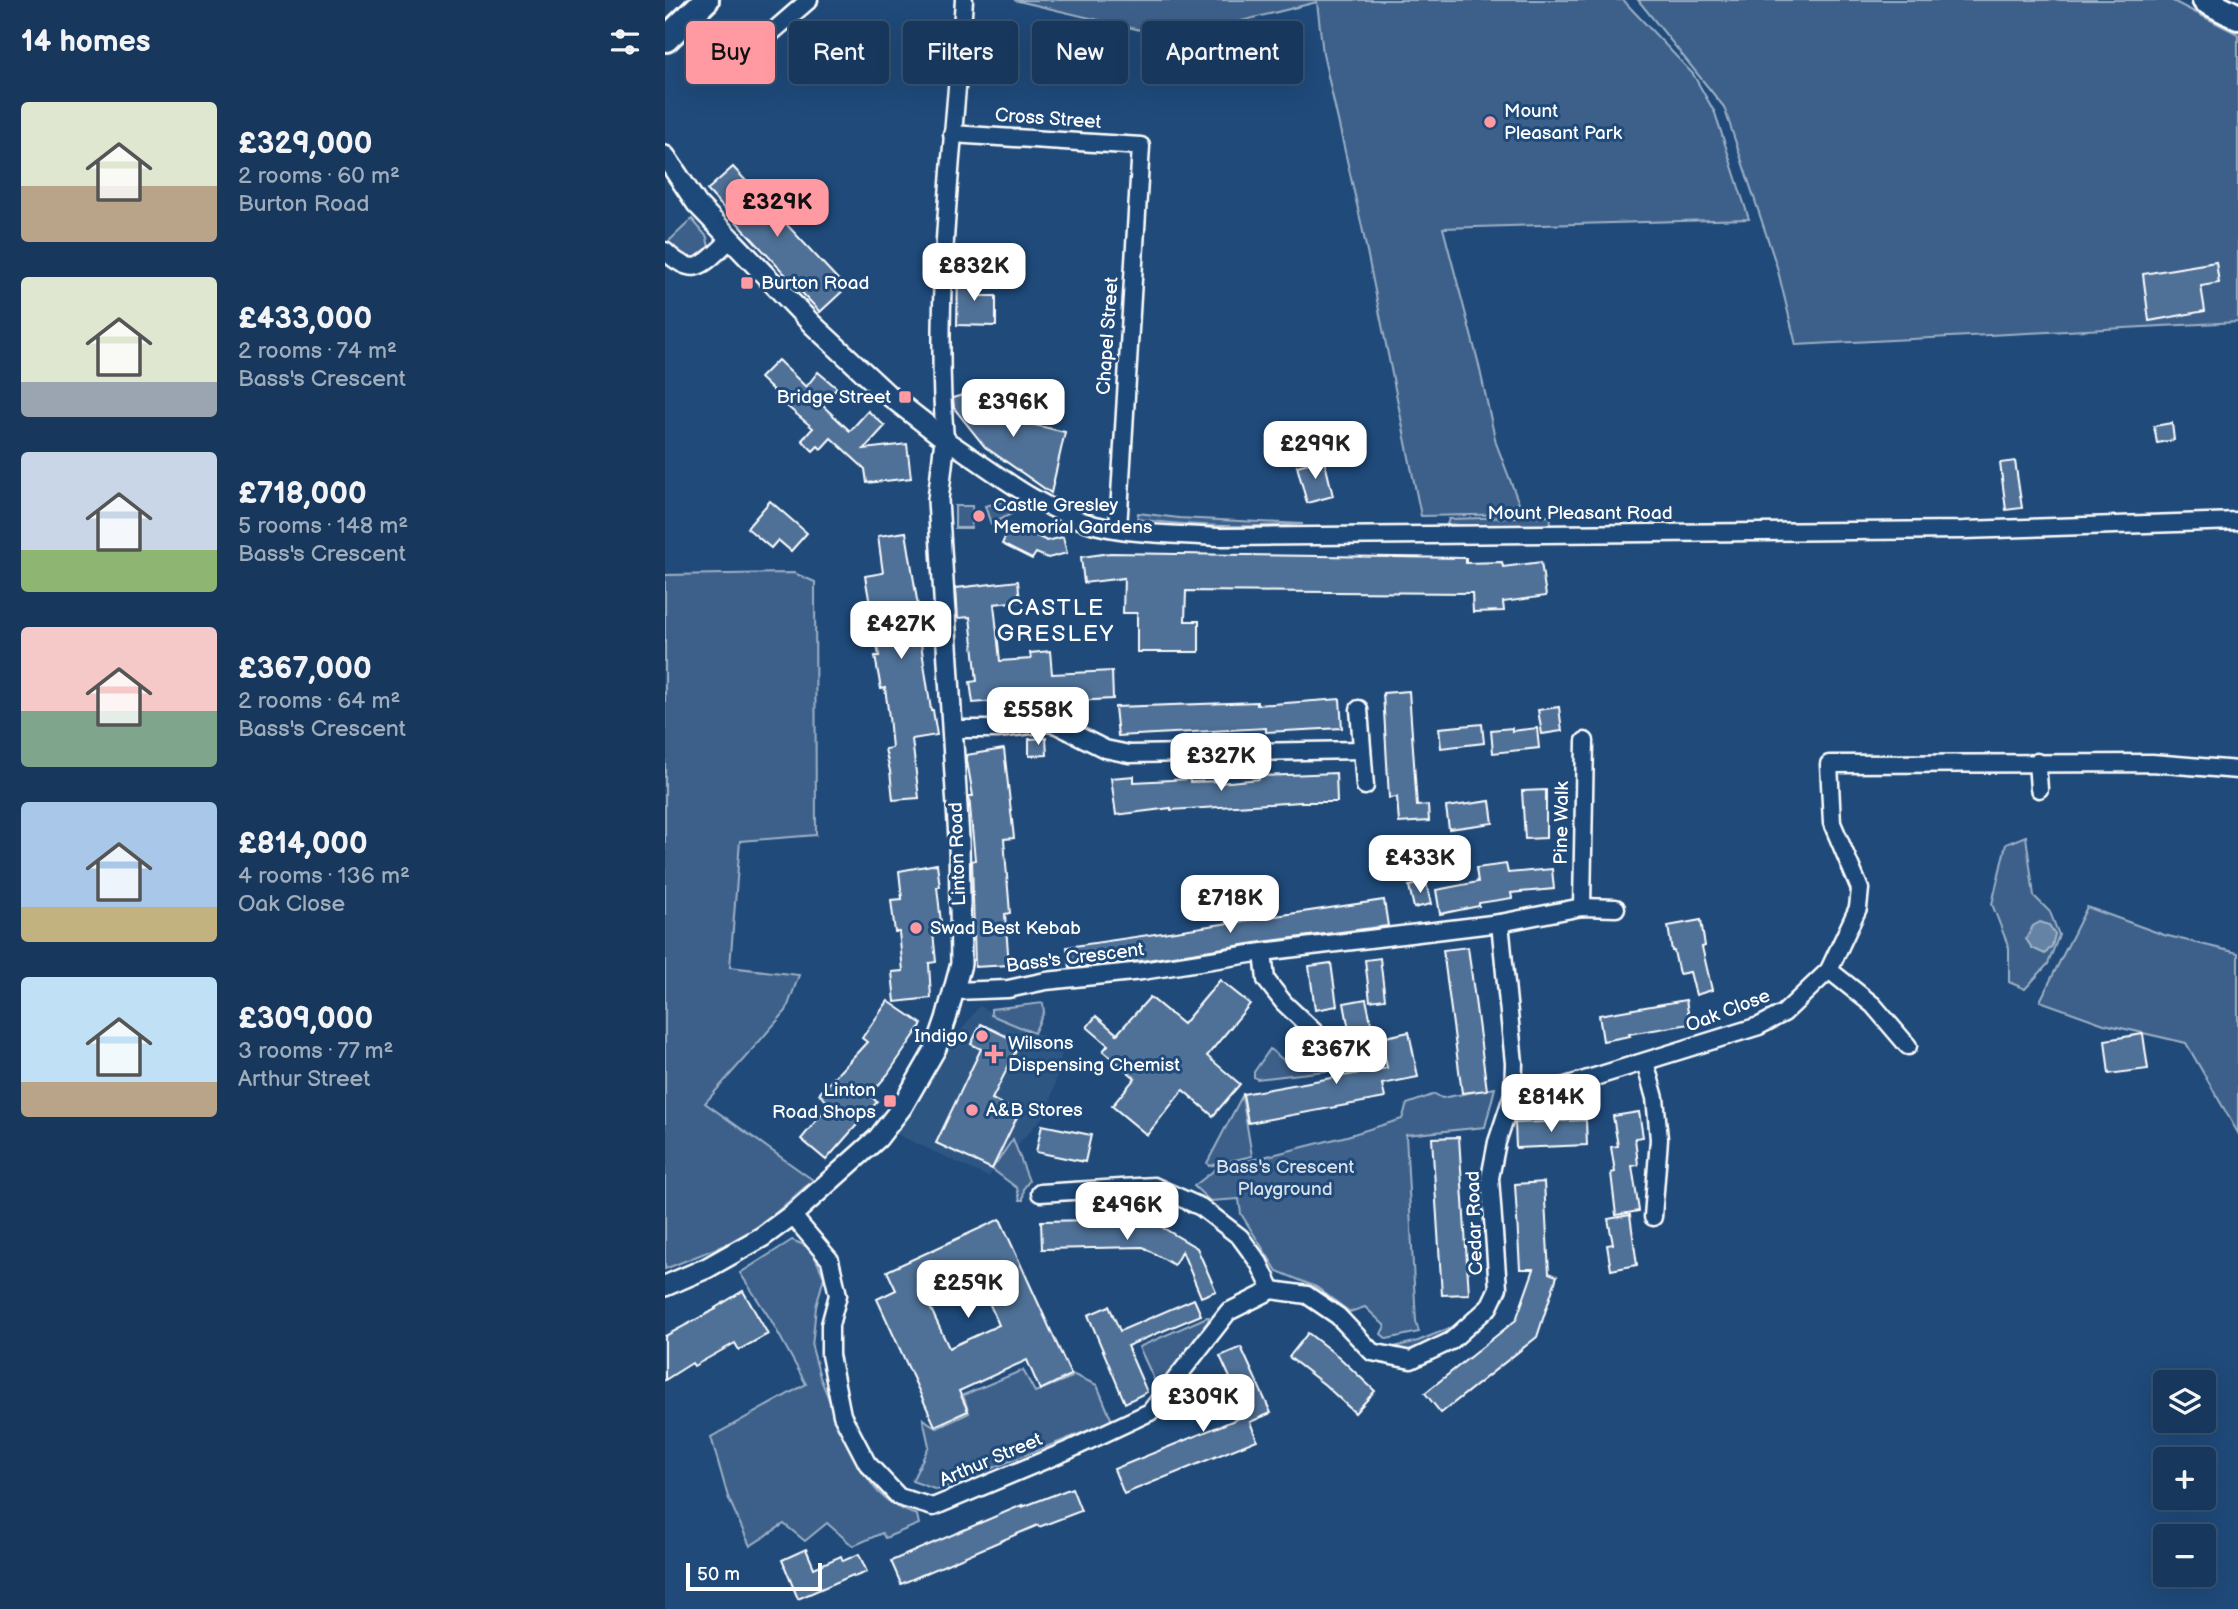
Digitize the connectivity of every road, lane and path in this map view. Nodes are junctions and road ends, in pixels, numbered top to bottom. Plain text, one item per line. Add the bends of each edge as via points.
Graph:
1 (706, 0) edge
2 (809, 0) edge
3 (964, 0) edge
4 (2205, 0) edge
5 (2238, 17) edge
6 (665, 28) edge
7 (775, 30) edge
8 (665, 40) edge
9 (952, 134) junction
10 (1141, 146) joint
11 (665, 155) edge
12 (730, 240) junction
13 (665, 251) edge
14 (945, 439) junction
15 (2238, 521) edge
16 (1118, 529) junction
17 (1359, 709) dead end
18 (953, 729) junction
19 (1585, 741) dead end
20 (1362, 750) junction
21 (2037, 762) junction
22 (2238, 769) edge
23 (1364, 786) dead end
24 (2039, 789) dead end
25 (1582, 906) junction
26 (1616, 908) dead end
27 (1500, 923) junction
28 (1263, 952) junction
29 (1829, 970) junction
30 (955, 991) junction
31 (1324, 1040) dead end
32 (1908, 1046) dead end
33 (1645, 1062) junction
34 (1513, 1094) junction
35 (1040, 1193) dead end
36 (792, 1215) junction
37 (1653, 1217) dead end
38 (665, 1286) edge
39 (1272, 1290) junction

1 - 8 highway
2 - 7 street
3 - 9 street
4 - 5 highway
6 - 8 highway
9 - 10 street, Cross Street
9 - 14 street via 942,265
10 - 16 street, Chapel Street
11 - 12 street via 697,204
12 - 13 street via 700,267 687,267
12 - 14 street via 860,371
14 - 16 street, Mount Pleasant Road via 1051,506 1075,518
14 - 18 street, Linton Road via 938,488
15 - 16 street, Mount Pleasant Road via 1964,530 1233,537
17 - 20 street
18 - 20 street via 1048,723 1105,749 1129,754
18 - 30 street, Linton Road via 961,964
19 - 25 street, Pine Walk
20 - 23 street
21 - 22 street
21 - 24 street
21 - 29 street, Oak Close via 1829,764 1832,823 1860,889 1858,908
25 - 26 street, Bass's Crescent
25 - 27 street, Bass's Crescent
27 - 28 street, Bass's Crescent
27 - 34 street, Cedar Road
28 - 30 street, Bass's Crescent via 1008,989
28 - 31 street via 1266,981
29 - 32 street via 1873,1004
29 - 33 street, Oak Close via 1784,1013 1759,1026
30 - 36 street, Linton Road via 936,1048 902,1107 878,1138
33 - 34 street, Oak Close via 1559,1088
33 - 37 street via 1659,1139
34 - 39 street, Cedar Road via 1490,1178 1498,1287 1489,1307 1451,1341 1411,1360 1372,1352 1338,1316 1307,1295
35 - 39 street via 1154,1186 1201,1206 1241,1237
36 - 38 street, Linton Road via 707,1268
36 - 39 street, Arthur Street via 830,1260 838,1295 830,1325 830,1356 842,1415 867,1463 899,1497 933,1507 1150,1412 1228,1312

